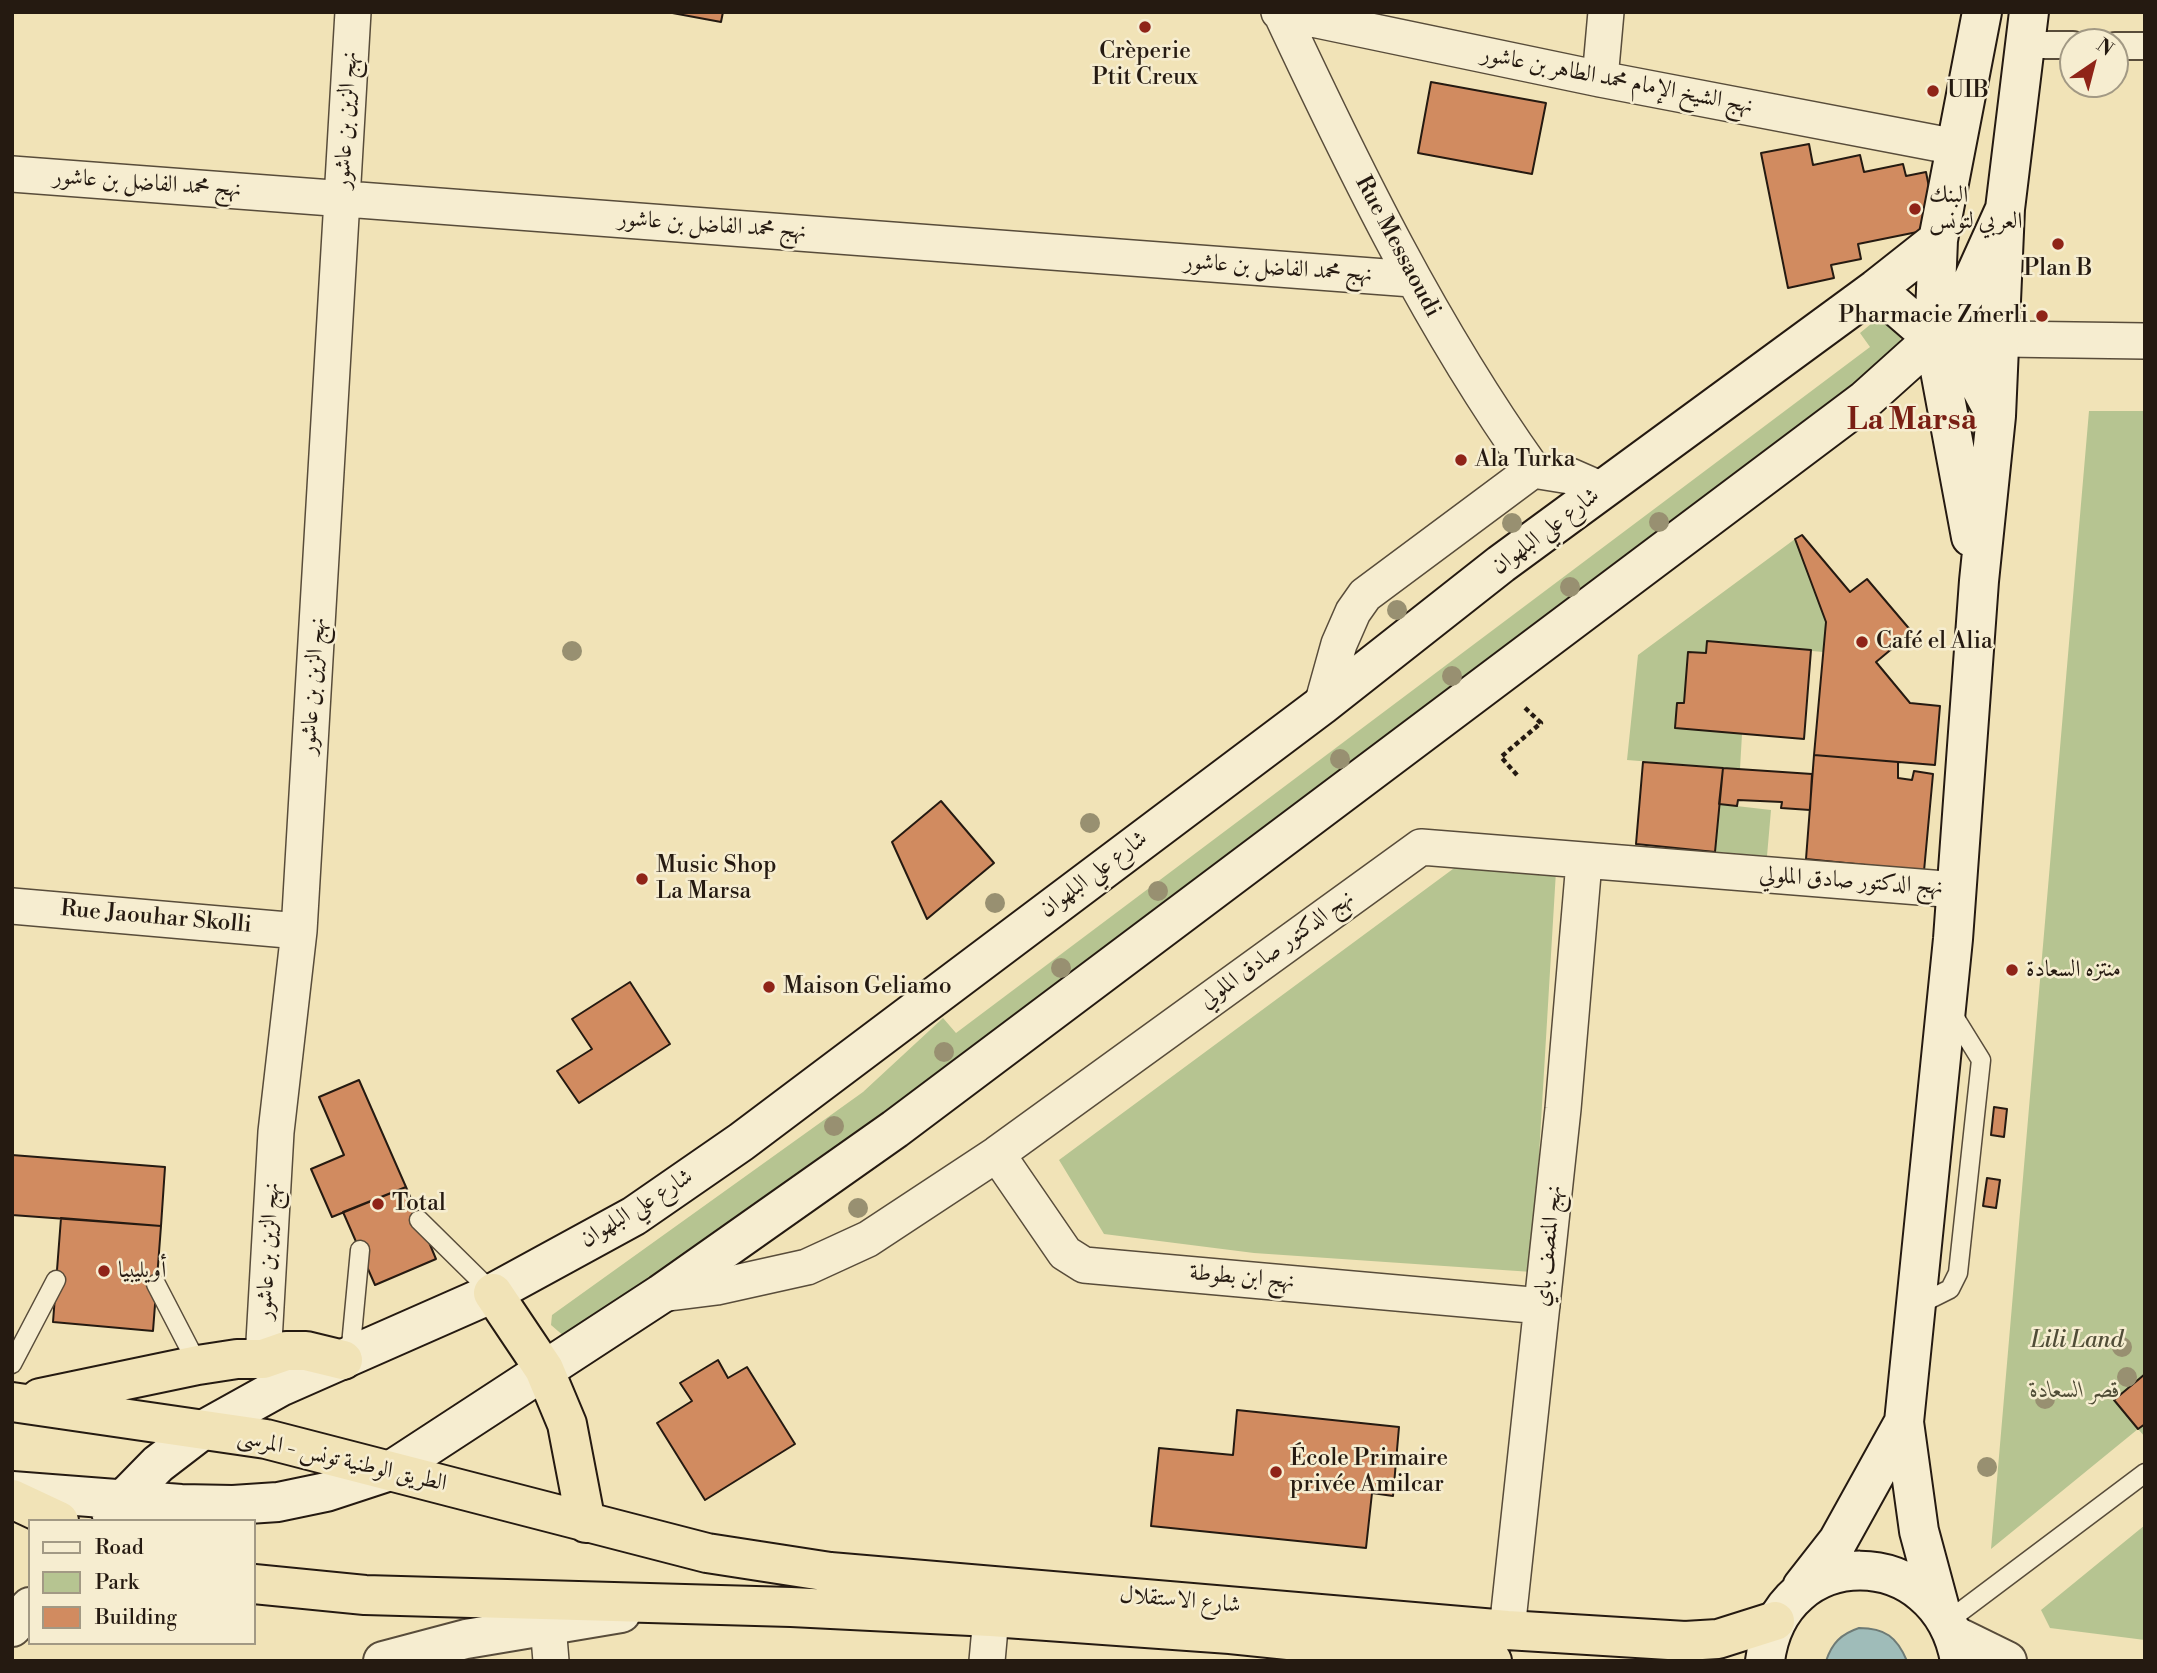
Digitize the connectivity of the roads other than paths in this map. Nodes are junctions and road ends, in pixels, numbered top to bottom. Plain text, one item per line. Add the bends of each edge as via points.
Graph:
1 (353, 12) edge
2 (1606, 12) edge
3 (1982, 12) edge
4 (1280, 13) edge
5 (2027, 28) edge
6 (2059, 40) edge
7 (1600, 79) junction
8 (1956, 147) junction
9 (12, 174) edge
10 (343, 198) junction
11 (2005, 209) junction
12 (1938, 240) junction
13 (1412, 279) junction
14 (1876, 289) junction
15 (1934, 338) junction
16 (1997, 341) junction
17 (2145, 341) edge
18 (1996, 416) junction
19 (1533, 470) junction
20 (1602, 490) junction
21 (1979, 581) junction
22 (1322, 705) junction
23 (1584, 862) junction
24 (1957, 890) junction
25 (12, 906) edge
26 (299, 931) junction
27 (997, 1154) junction
28 (419, 1220) dead end
29 (360, 1250) dead end
30 (56, 1280) dead end
31 (156, 1284) dead end
32 (493, 1293) junction
33 (662, 1294) junction
34 (1542, 1306) junction
35 (346, 1358) junction
36 (263, 1359) junction
37 (12, 1364) edge
38 (198, 1365) junction
39 (544, 1369) junction
40 (15, 1402) edge
41 (1904, 1422) junction
42 (201, 1431) junction
43 (390, 1471) junction
44 (2145, 1473) edge
45 (12, 1490) edge
46 (12, 1499) edge
47 (113, 1510) edge
48 (56, 1519) edge
49 (586, 1523) junction
50 (256, 1584) edge
51 (1786, 1608) junction
52 (28, 1609) edge
53 (548, 1612) junction
54 (991, 1617) junction
55 (12, 1627) edge
56 (1951, 1632) edge
57 (1500, 1645) edge
58 (1437, 1658) edge
59 (383, 1661) edge
60 (551, 1661) edge
61 (987, 1661) edge
62 (1765, 1661) edge
63 (2007, 1661) edge

1 - 10 street, نهج الزين بن عاشور
2 - 7 street
3 - 8 main road
4 - 7 street, نهج الشيخ الإمام محمد الطاهر بن عاشور
4 - 13 street, Rue Messaoudi
5 - 6 street
5 - 11 main road
7 - 8 street, نهج الشيخ الإمام محمد الطاهر بن عاشور
8 - 12 main road
9 - 10 street, نهج محمد الفاضل بن عاشور
10 - 13 street, نهج محمد الفاضل بن عاشور
10 - 26 street, نهج الزين بن عاشور
11 - 15 main road via 1973,282
11 - 16 main road
12 - 14 main road, شارع علي البلهوان
12 - 15 main road
13 - 19 street, Rue Messaoudi
14 - 15 main road
14 - 20 main road, شارع علي البلهوان
15 - 16 street
15 - 18 main road via 1973,373
15 - 21 main road
15 - 33 main road via 1866,400 1030,1031
16 - 17 street
16 - 18 main road
18 - 21 main road
19 - 20 street via 1570,476
19 - 22 street via 1365,595 1339,644
20 - 22 main road, شارع علي البلهوان
21 - 24 main road
22 - 32 main road, شارع علي البلهوان via 741,1142 634,1216
23 - 24 street, نهج الدكتور صادق الملولي
23 - 27 street, نهج الدكتور صادق الملولي via 1421,847
23 - 34 street, نهج المنصف باي
24 - 41 main road
25 - 26 street, Rue Jaouhar Skolli
26 - 36 street, نهج الزين بن عاشور via 276,1132
27 - 33 street, نهج الدكتور صادق الملولي via 844,1251 807,1267
27 - 34 street, نهج ابن بطوطة via 1065,1253 1084,1265
28 - 32 lane
29 - 35 lane
30 - 37 lane
31 - 38 lane
32 - 35 main road, شارع علي البلهوان
32 - 39 highway
33 - 39 main road
34 - 57 street, نهج المنصف باي
35 - 36 highway via 286,1351
35 - 42 main road, شارع علي البلهوان via 282,1386
36 - 38 highway
38 - 40 highway
39 - 43 main road
39 - 49 highway via 567,1424
40 - 42 highway, الطريق الوطنية تونس - المرسى
41 - 51 main road via 1838,1541
41 - 56 main road via 1919,1531
42 - 43 highway, الطريق الوطنية تونس - المرسى via 266,1438
42 - 47 main road, شارع علي البلهوان
43 - 47 main road via 278,1502
43 - 49 highway, الطريق الوطنية تونس - المرسى
44 - 56 lane
45 - 47 main road
46 - 48 highway
49 - 57 highway, شارع الاستقلال via 707,1553 830,1572
50 - 53 highway
51 - 56 main road via 1811,1584 1842,1572 1876,1571 1912,1584
51 - 57 highway, شارع الاستقلال via 1718,1639
51 - 62 main road via 1768,1639
52 - 55 main road
53 - 54 highway, شارع الاستقلال via 676,1605
53 - 59 main road
53 - 60 street
54 - 58 highway, شارع الاستقلال via 1230,1634
54 - 61 street
56 - 63 main road
57 - 58 highway, شارع الاستقلال

